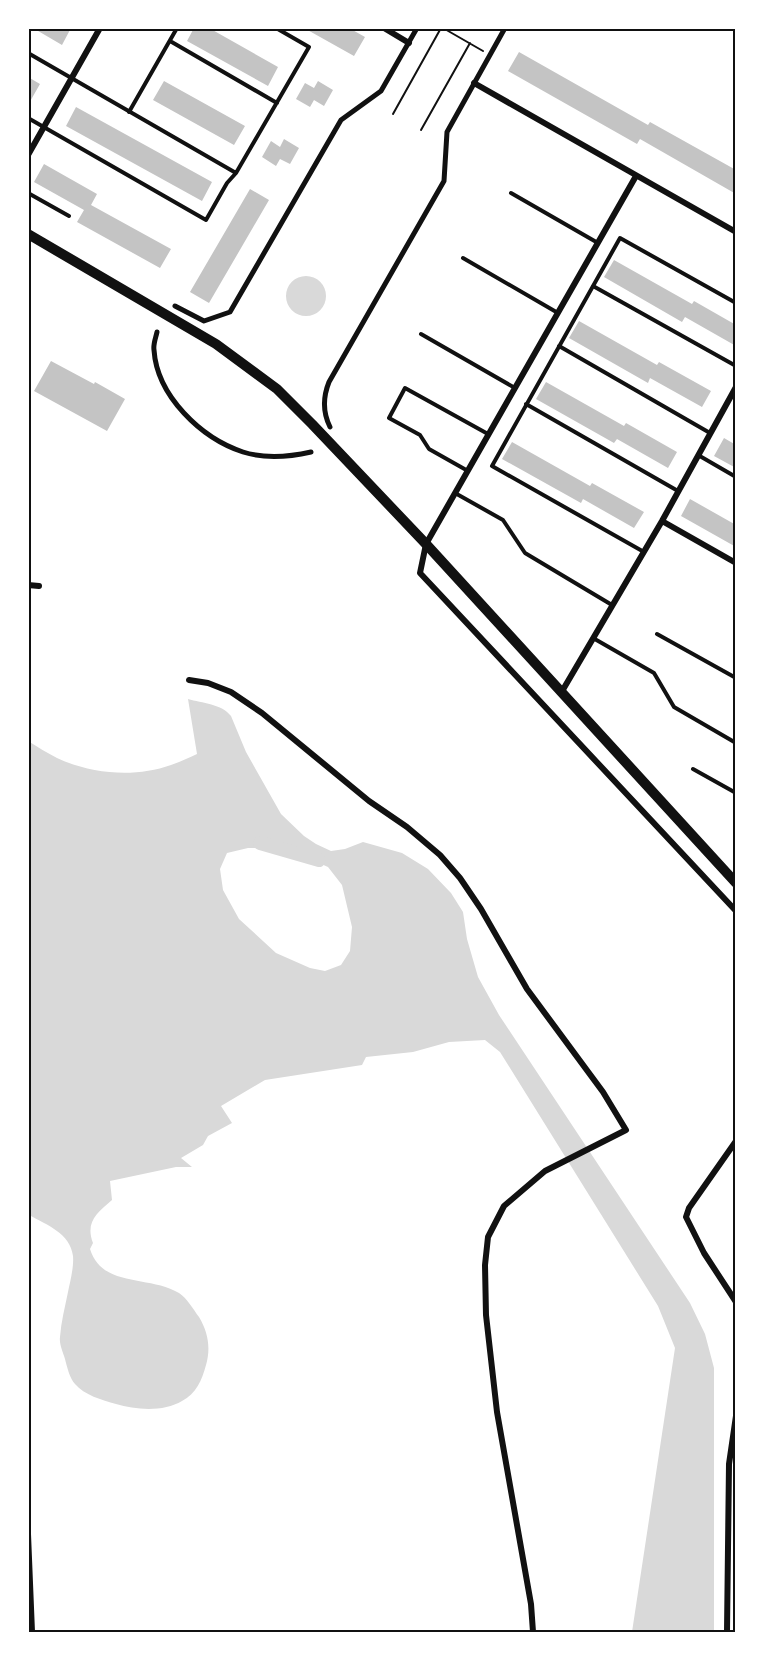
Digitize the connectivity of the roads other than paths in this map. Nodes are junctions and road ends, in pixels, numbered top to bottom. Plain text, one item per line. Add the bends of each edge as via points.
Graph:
1 (100, 28) edge
2 (177, 28) edge
3 (276, 28) edge
4 (384, 28) edge
5 (417, 28) edge
6 (505, 28) edge
7 (170, 42) junction
8 (409, 43) junction
9 (28, 53) edge
10 (72, 78) junction
11 (474, 83) junction
12 (277, 103) junction
13 (129, 111) junction
14 (28, 118) edge
15 (44, 127) junction
16 (28, 155) edge
17 (236, 173) junction
18 (636, 176) junction
19 (28, 193) edge
20 (511, 193) dead end
21 (69, 216) dead end
22 (735, 232) edge
23 (28, 234) edge
24 (598, 243) junction
25 (463, 258) dead end
26 (593, 286) junction
27 (735, 303) edge
28 (174, 306) dead end
29 (558, 313) junction
30 (157, 332) dead end
31 (421, 334) dead end
32 (559, 346) junction
33 (735, 366) edge
34 (735, 387) edge
35 (515, 388) junction
36 (734, 395) edge
37 (526, 404) junction
38 (330, 427) dead end
39 (710, 433) junction
40 (488, 434) junction
41 (311, 452) dead end
42 (698, 455) junction
43 (468, 471) junction
44 (735, 477) edge
45 (678, 491) junction
46 (455, 493) junction
47 (662, 521) junction
48 (426, 544) junction
49 (644, 552) junction
50 (735, 563) edge
51 (28, 585) edge
52 (39, 586) dead end
53 (612, 605) junction
54 (657, 634) dead end
55 (593, 638) junction
56 (735, 678) edge
57 (189, 680) dead end
58 (561, 693) junction
59 (735, 743) edge
60 (693, 769) dead end
61 (735, 793) edge
62 (735, 883) edge
63 (735, 911) edge
64 (735, 1141) edge
65 (735, 1302) edge
66 (735, 1416) edge
67 (28, 1534) edge
68 (32, 1632) edge
69 (533, 1632) edge
70 (727, 1632) edge

1 - 10 street
2 - 7 lane
3 - 12 lane via 309,47
4 - 8 street
5 - 8 street
6 - 11 street
7 - 12 lane
7 - 13 lane
8 - 28 street via 381,91 341,120 230,312 204,321
9 - 10 lane
10 - 13 lane
10 - 15 street
11 - 18 street
11 - 38 street via 447,132 444,181 324,394
12 - 17 lane
13 - 17 lane
14 - 15 lane
15 - 16 street
15 - 17 lane via 206,220
18 - 22 street
18 - 24 street
19 - 21 lane
20 - 24 lane
23 - 48 main road via 216,344 277,389
24 - 29 street
25 - 29 lane
26 - 27 lane via 620,238
26 - 32 lane
26 - 33 lane
29 - 35 street
30 - 41 street via 153,348 163,382 182,412 201,430 244,452 294,456
31 - 35 lane
32 - 37 lane
32 - 39 lane
34 - 36 street
35 - 40 street
36 - 39 street
37 - 45 lane
37 - 49 lane via 492,466
39 - 42 street
40 - 43 street
40 - 43 lane via 405,388 389,418 420,435 429,449
42 - 44 lane
42 - 45 street
43 - 46 street
45 - 47 street
46 - 48 street
46 - 53 lane via 503,520 525,553
47 - 49 street
47 - 50 street
48 - 58 main road
48 - 63 street via 420,573
49 - 53 street
51 - 52 street
53 - 55 street
54 - 56 lane
55 - 58 street
55 - 59 lane via 654,673 674,707
57 - 69 street via 231,692 262,713 440,855 481,909 527,989 603,1092 626,1130 545,1171 504,1206 488,1237 486,1316 497,1412
58 - 62 main road
60 - 61 lane
64 - 65 street via 688,1208 686,1217
66 - 70 street via 729,1464
67 - 68 street

